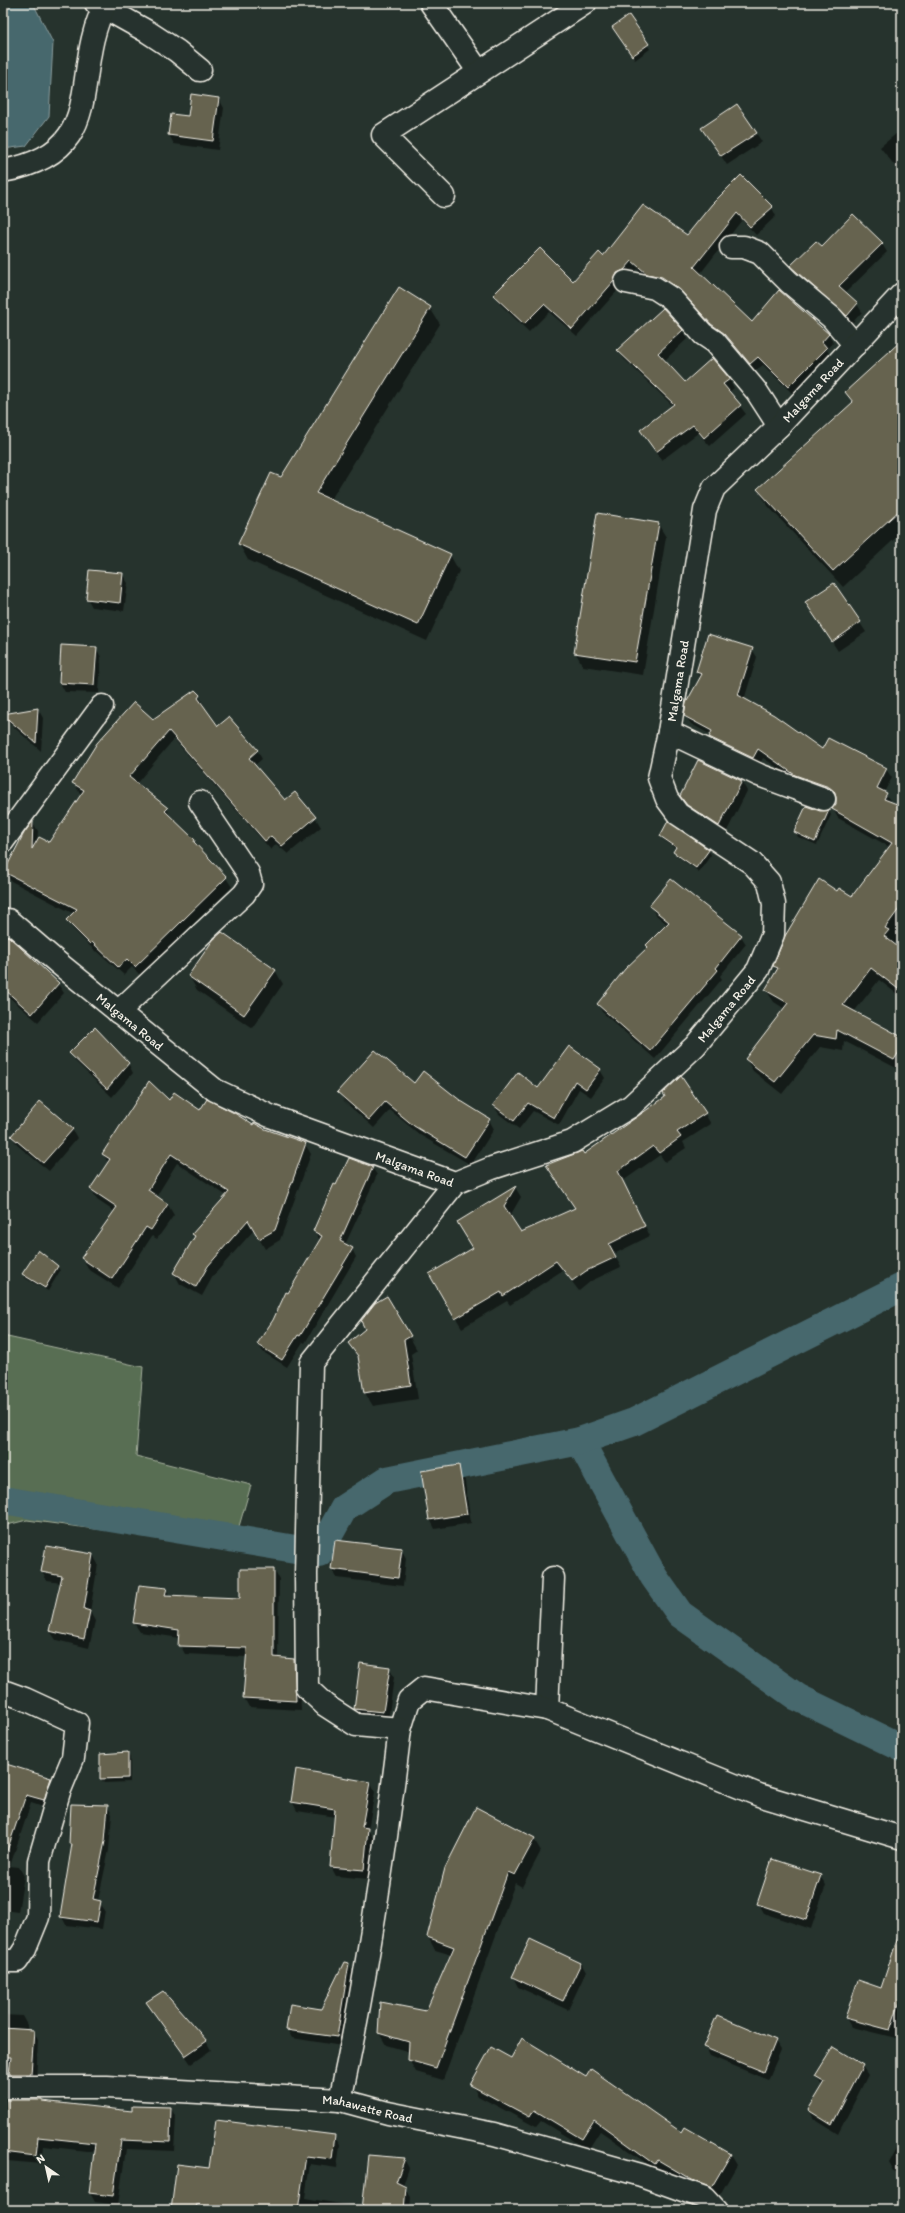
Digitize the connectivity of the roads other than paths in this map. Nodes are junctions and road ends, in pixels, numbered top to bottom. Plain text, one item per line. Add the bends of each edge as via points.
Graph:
1 (431, 3) edge
2 (585, 3) edge
3 (102, 5) edge
4 (200, 70) dead end
5 (479, 72) junction
6 (3, 171) edge
7 (444, 196) dead end
8 (731, 248) dead end
9 (626, 282) dead end
10 (902, 294) edge
11 (855, 345) junction
12 (780, 426) junction
13 (102, 706) dead end
14 (669, 732) junction
15 (824, 799) dead end
16 (200, 802) dead end
17 (3, 841) edge
18 (5, 920) edge
19 (118, 1012) junction
20 (455, 1183) junction
21 (553, 1578) dead end
22 (3, 1691) edge
23 (547, 1709) junction
24 (400, 1729) junction
25 (902, 1838) edge
26 (3, 1961) edge
27 (3, 2087) edge
28 (340, 2100) junction
29 (716, 2210) edge

1 - 5 street
2 - 5 street
3 - 4 street via 177,51
3 - 6 street via 89,50 84,99 72,135 57,150 41,159
5 - 7 street via 382,135
8 - 11 street via 744,247 760,253 789,282 832,318
9 - 12 street via 655,288 672,299 702,334 715,342 757,392
10 - 11 street, Malgama Road
11 - 12 street, Malgama Road
12 - 14 street, Malgama Road via 714,488 705,510
13 - 17 street
14 - 15 street via 759,775
14 - 20 street, Malgama Road via 659,778 667,799 678,814 752,863 769,882 774,904 773,934 758,970 695,1046 631,1106 572,1142
16 - 19 street via 248,873 251,884 244,894
18 - 19 street, Malgama Road
19 - 20 street, Malgama Road via 215,1090 270,1116
20 - 24 street via 312,1363 306,1574 307,1688 325,1705 356,1725
21 - 23 street
22 - 26 street via 77,1723 73,1758 59,1792 39,1861 38,1917 25,1949 17,1960
23 - 24 street via 424,1688 409,1700
23 - 25 street via 759,1794
24 - 28 street via 388,1831 355,2033
27 - 28 street, Mahawatte Road via 107,2087
28 - 29 street, Mahawatte Road via 388,2114 494,2134 640,2175 705,2198

